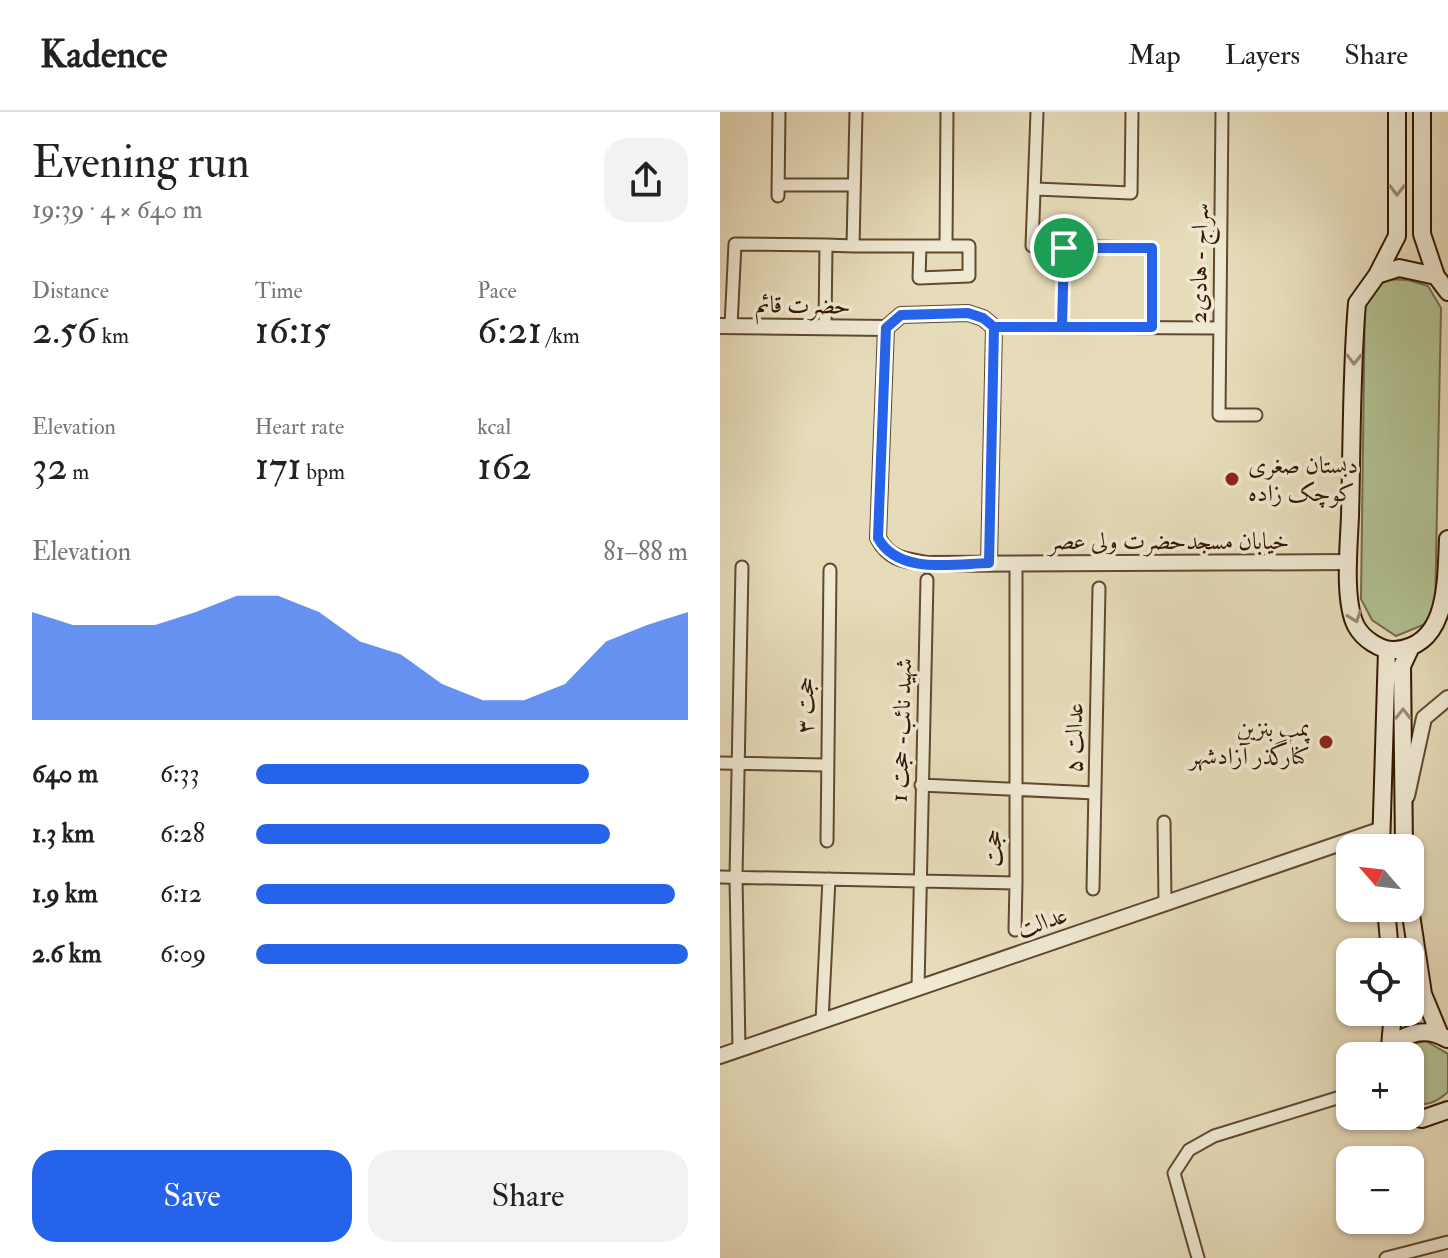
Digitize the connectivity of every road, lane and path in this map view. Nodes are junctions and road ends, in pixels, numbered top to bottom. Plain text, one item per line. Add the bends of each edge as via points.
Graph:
1 (779, 112) edge
2 (856, 112) edge
3 (947, 112) edge
4 (1037, 112) edge
5 (1132, 112) edge
6 (1222, 112) edge
7 (1397, 112) edge
8 (1422, 112) edge
9 (853, 185) junction
10 (1036, 189) junction
11 (826, 245) junction
12 (853, 246) junction
13 (920, 246) junction
14 (946, 246) junction
15 (1064, 248) junction
16 (1377, 275) junction
17 (1436, 276) junction
18 (1448, 292) edge
19 (726, 326) edge
20 (825, 327) junction
21 (994, 327) junction
22 (1062, 327) junction
23 (1152, 327) junction
24 (886, 328) junction
25 (1220, 328) junction
26 (1256, 415) dead end
27 (1448, 539) edge
28 (1448, 555) edge
29 (1349, 562) junction
30 (989, 563) junction
31 (1016, 563) junction
32 (742, 567) dead end
33 (830, 570) dead end
34 (927, 580) dead end
35 (1099, 588) dead end
36 (1410, 649) junction
37 (1387, 650) junction
38 (1448, 698) edge
39 (720, 763) edge
40 (739, 764) junction
41 (825, 765) junction
42 (921, 785) junction
43 (1014, 787) junction
44 (1095, 793) junction
45 (1403, 816) junction
46 (1164, 822) dead end
47 (1379, 830) junction
48 (1379, 834) edge
49 (1404, 834) edge
50 (827, 841) dead end
51 (720, 877) edge
52 (736, 877) junction
53 (829, 879) junction
54 (918, 881) junction
55 (1016, 883) junction
56 (1093, 889) dead end
57 (1165, 903) junction
58 (1015, 930) dead end
59 (918, 988) junction
60 (1424, 996) edge
61 (822, 1021) junction
62 (1444, 1038) edge
63 (1401, 1042) edge
64 (739, 1049) junction
65 (720, 1056) edge
66 (1336, 1098) edge
67 (1448, 1110) edge
68 (1424, 1118) edge
69 (1448, 1242) edge
70 (1198, 1258) edge
71 (1386, 1258) edge

1 - 9 street via 778,191
2 - 9 street
3 - 14 street
4 - 10 street
5 - 10 street via 1131,193
6 - 25 street, سراج - هادی2
7 -> 16 main road via 1397,236
8 - 17 main road via 1422,234
9 - 12 street
10 - 15 street via 1032,246
11 - 12 street
11 - 19 street via 735,244
11 - 20 street
12 - 13 street
13 - 14 street
13 - 14 street via 919,278 969,276 969,246
15 - 22 street
15 - 23 street via 1152,248
16 - 17 main road via 1399,268
16 -> 29 main road via 1357,303
17 - 18 main road
19 - 20 street, حضرت قائم
20 - 24 street, حضرت قائم
21 - 22 street
21 - 24 street via 968,313 901,315
21 - 30 street
22 - 23 street
23 - 25 street
24 - 30 street, خیابان مسجدحضرت ولی عصر via 878,538 897,559
25 - 26 street, سراج - هادی2 via 1219,415
27 - 28 main road
28 - 36 main road via 1444,615 1430,636
29 - 31 street, خیابان مسجدحضرت ولی عصر
29 -> 37 main road via 1356,626
30 - 31 street, خیابان مسجدحضرت ولی عصر
31 - 43 street, حجت
32 - 40 street
33 - 41 street, حجت ۳
34 - 42 street, شهید نائب- حجت 1
35 - 44 street, عدالت ۵
36 - 37 main road
45 -> 36 main road via 1402,666
37 - 47 main road
38 - 45 street via 1424,718
39 - 40 street
40 - 41 street
40 - 52 street
41 - 50 street, حجت ۳
42 - 43 street
42 - 54 street, شهید نائب- حجت 1
43 - 44 street
43 - 55 street, حجت
44 - 56 street, عدالت ۵
45 - 49 main road
46 - 57 street
47 - 48 main road
47 - 57 street, عدالت
51 - 52 street, حجت
52 - 53 street, حجت
52 - 64 street
53 - 54 street, حجت
53 - 61 street
54 - 55 street, حجت
54 - 59 street, شهید نائب- حجت 1
55 - 58 street
57 - 59 street, عدالت
59 - 61 street, عدالت
60 - 62 main road
61 - 64 street, عدالت
62 - 63 main road via 1413,1033
64 - 65 street, عدالت
66 - 70 street via 1214,1136 1189,1150 1174,1173
67 - 68 main road
69 - 71 street

